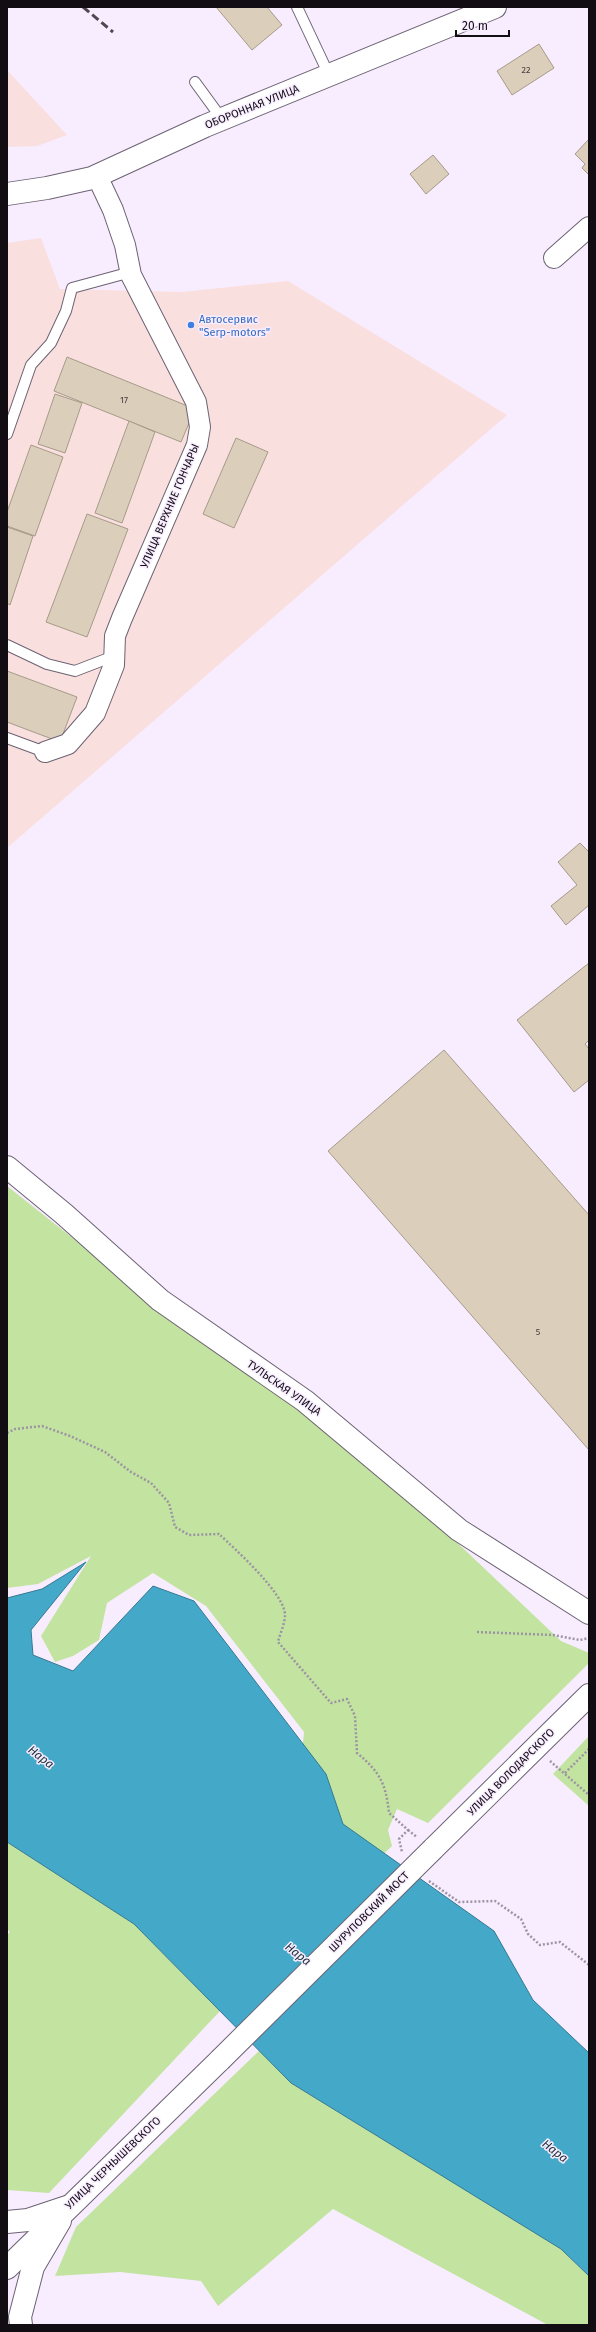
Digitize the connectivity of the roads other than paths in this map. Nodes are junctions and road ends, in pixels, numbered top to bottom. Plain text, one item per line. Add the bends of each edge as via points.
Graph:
1 (298, 7) edge
2 (495, 7) edge
3 (329, 75) junction
4 (195, 82) dead end
5 (222, 119) junction
6 (97, 176) junction
7 (7, 194) edge
8 (589, 227) edge
9 (554, 258) dead end
10 (131, 272) junction
11 (7, 434) edge
12 (7, 645) edge
13 (114, 656) junction
14 (7, 738) edge
15 (45, 752) joint
16 (7, 1167) edge
17 (589, 1613) edge
18 (589, 1695) edge
19 (433, 1849) joint
20 (220, 2060) joint
21 (67, 2207) junction
22 (7, 2222) edge
23 (7, 2268) edge
24 (21, 2325) edge

1 - 3 lane
2 - 3 main road, ОБОРОННАЯ УЛИЦА
3 - 5 main road, ОБОРОННАЯ УЛИЦА
4 - 5 lane
5 - 6 main road, ОБОРОННАЯ УЛИЦА
6 - 7 main road, ОБОРОННАЯ УЛИЦА
6 - 10 street, УЛИЦА ВЕРХНИЕ ГОНЧАРЫ via 113,210
8 - 9 street
10 - 11 lane via 72,288 66,311 51,343 31,365
10 - 13 street, УЛИЦА ВЕРХНИЕ ГОНЧАРЫ via 196,402 200,427 197,445 115,636
12 - 13 lane via 47,664 75,671
13 - 15 street, УЛИЦА ВЕРХНИЕ ГОНЧАРЫ via 114,665 95,713 68,744
14 - 15 lane
16 - 17 main road, ТУЛЬСКАЯ УЛИЦА via 160,1300 305,1401 459,1530
18 - 19 main road, УЛИЦА ВОЛОДАРСКОГО
19 - 20 main road, ШУРУПОВСКИЙ МОСТ, bridge
20 - 21 main road, УЛИЦА ЧЕРНЫШЕВСКОГО
21 - 22 main road via 28,2220
21 - 23 main road, УЛИЦА ЧЕРНЫШЕВСКОГО
21 - 24 main road via 33,2267 20,2317

